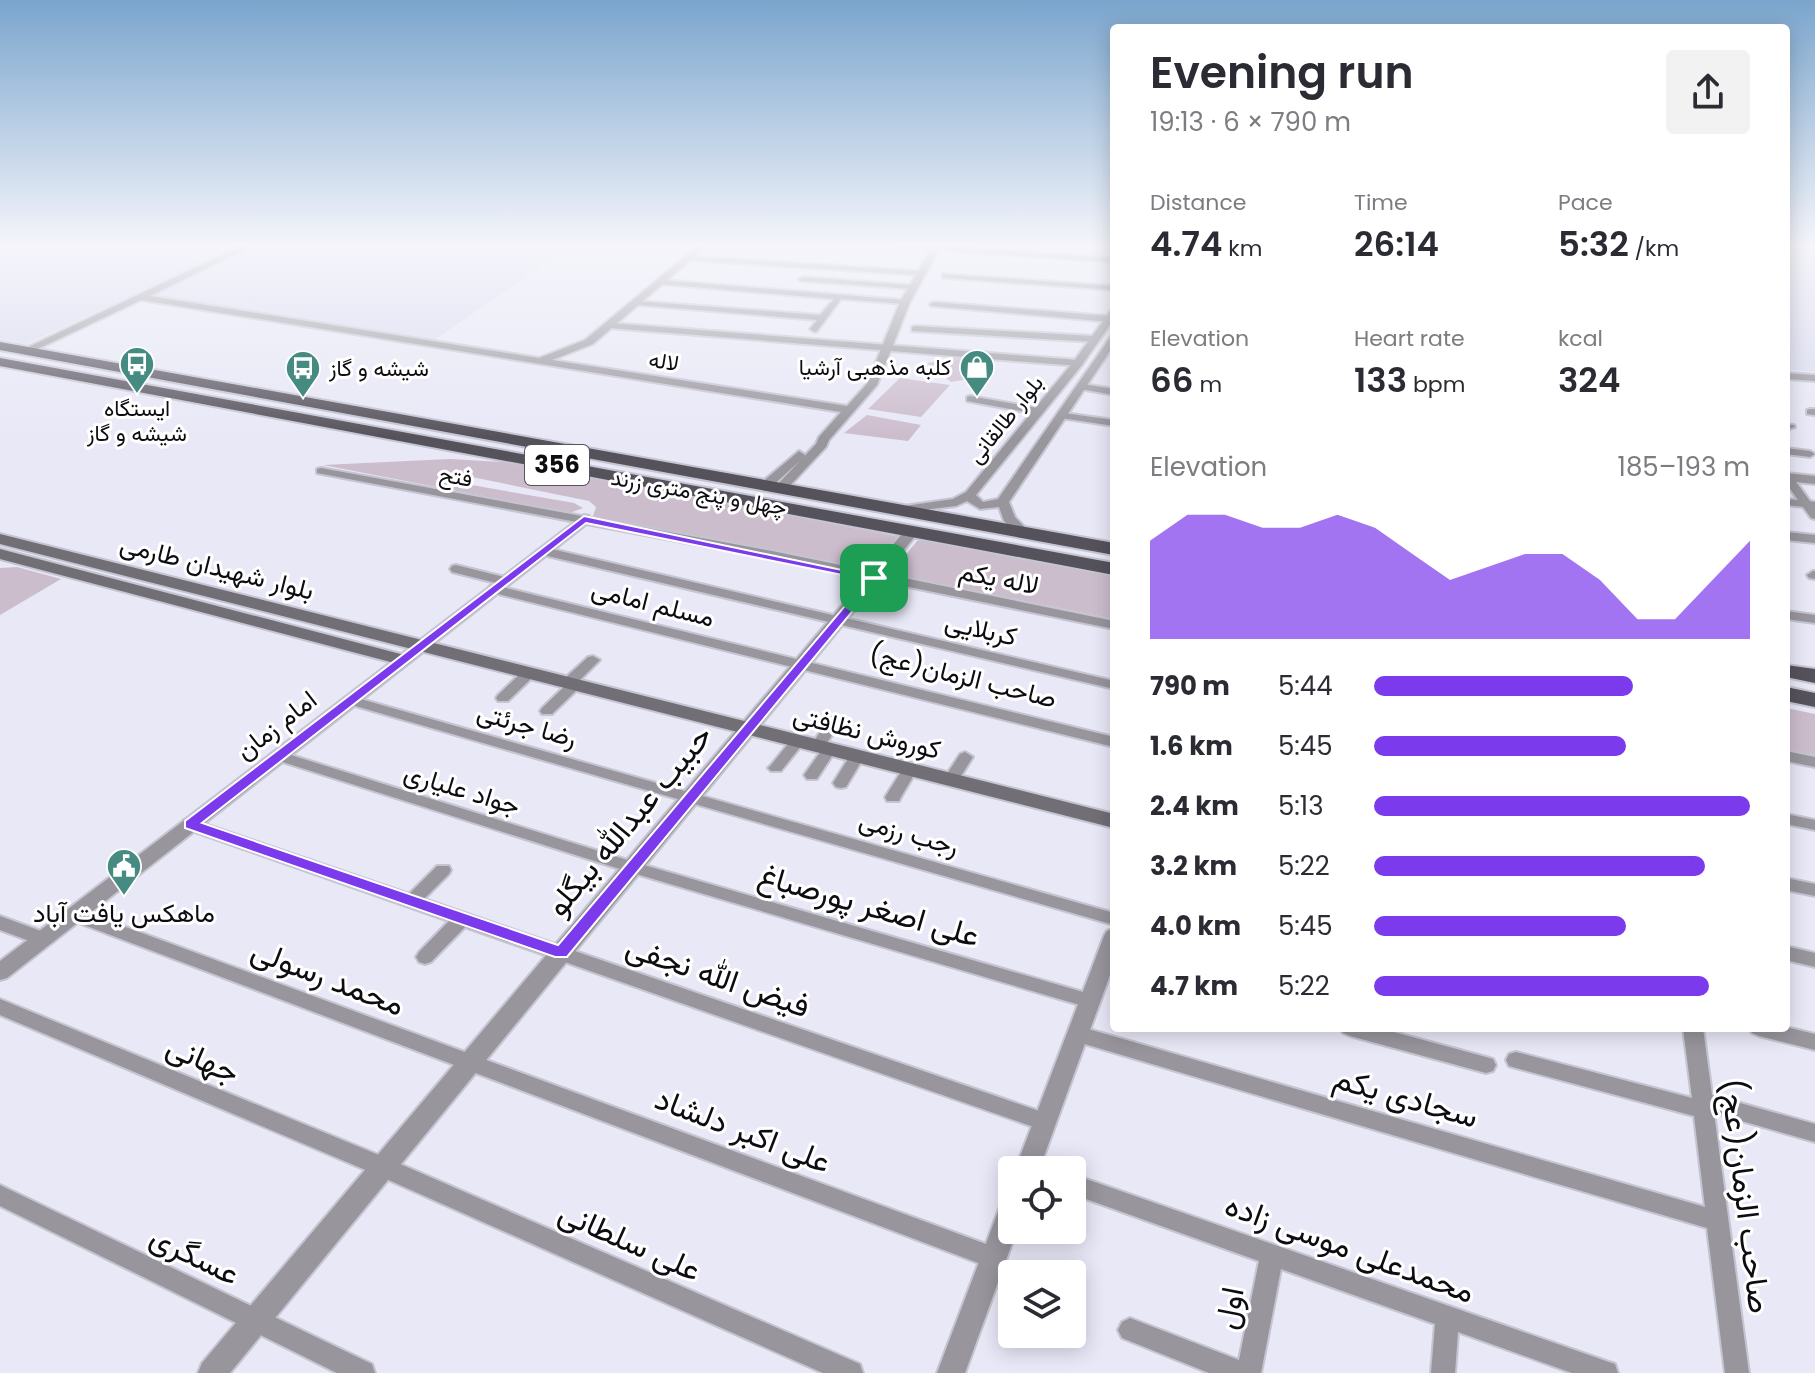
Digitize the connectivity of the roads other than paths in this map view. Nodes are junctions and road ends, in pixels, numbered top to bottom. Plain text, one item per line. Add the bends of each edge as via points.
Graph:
1 (116, 308) edge
2 (209, 308) edge
3 (632, 308) edge
4 (706, 308) edge
5 (831, 308) edge
6 (903, 308) edge
7 (1000, 308) edge
8 (759, 312) junction
9 (1110, 315) edge
10 (823, 318) junction
11 (1110, 318) edge
12 (612, 326) junction
13 (814, 329) dead end
14 (915, 329) dead end
15 (738, 336) junction
16 (1095, 339) junction
17 (1110, 344) edge
18 (0, 346) edge
19 (887, 347) junction
20 (25, 351) junction
21 (538, 361) junction
22 (0, 362) edge
23 (1078, 363) junction
24 (1098, 364) junction
25 (1110, 366) edge
26 (1790, 376) edge
27 (1814, 379) edge
28 (1083, 387) junction
29 (1110, 391) edge
30 (970, 399) dead end
31 (849, 410) junction
32 (1037, 411) junction
33 (1064, 416) junction
34 (1110, 422) edge
35 (1790, 452) edge
36 (1810, 454) dead end
37 (321, 471) dead end
38 (683, 472) junction
39 (1790, 477) edge
40 (1815, 480) edge
41 (1790, 481) edge
42 (658, 484) junction
43 (765, 495) junction
44 (970, 495) junction
45 (1003, 502) junction
46 (1790, 502) edge
47 (1811, 504) edge
48 (901, 510) junction
49 (1815, 516) edge
50 (584, 519) junction
51 (912, 531) junction
52 (1023, 533) junction
53 (1790, 536) edge
54 (1815, 539) edge
55 (1, 543) edge
56 (1110, 548) edge
57 (543, 551) junction
58 (1110, 568) edge
59 (456, 569) dead end
60 (874, 578) junction
61 (499, 585) junction
62 (1790, 616) edge
63 (1815, 619) edge
64 (837, 620) junction
65 (1110, 624) edge
66 (421, 646) junction
67 (402, 660) junction
68 (593, 660) dead end
69 (800, 665) junction
70 (1790, 672) edge
71 (529, 673) junction
72 (1815, 676) edge
73 (571, 684) junction
74 (1110, 684) edge
75 (1790, 695) edge
76 (503, 698) dead end
77 (350, 700) junction
78 (1815, 700) edge
79 (547, 711) dead end
80 (835, 720) dead end
81 (746, 729) junction
82 (1110, 741) edge
83 (797, 742) junction
84 (823, 748) junction
85 (278, 756) junction
86 (856, 757) junction
87 (965, 757) dead end
88 (1790, 757) edge
89 (1815, 762) edge
90 (776, 768) dead end
91 (909, 770) junction
92 (812, 775) dead end
93 (951, 780) junction
94 (841, 783) dead end
95 (690, 797) junction
96 (893, 797) dead end
97 (1110, 820) edge
98 (1790, 820) edge
99 (190, 824) junction
100 (1815, 825) edge
101 (632, 867) junction
102 (443, 870) dead end
103 (1790, 885) edge
104 (1815, 890) edge
105 (412, 901) junction
106 (74, 914) junction
107 (1110, 918) edge
108 (462, 919) junction
109 (0, 923) edge
110 (43, 939) junction
111 (561, 953) junction
112 (1110, 953) edge
113 (1790, 954) edge
114 (425, 957) dead end
115 (1815, 960) edge
116 (0, 972) edge
117 (1090, 1001) junction
118 (0, 1007) edge
119 (1365, 1032) edge
120 (1693, 1032) edge
121 (1775, 1032) edge
122 (1078, 1034) junction
123 (1815, 1042) edge
124 (1516, 1060) dead end
125 (470, 1062) junction
126 (1486, 1065) dead end
127 (1702, 1106) junction
128 (1045, 1122) junction
129 (1815, 1133) edge
130 (1033, 1156) edge
131 (383, 1167) junction
132 (1086, 1189) edge
133 (0, 1195) edge
134 (1717, 1221) junction
135 (999, 1244) edge
136 (1272, 1255) junction
137 (994, 1258) junction
138 (1447, 1317) junction
139 (256, 1320) junction
140 (1130, 1330) dead end
141 (1577, 1368) edge
142 (212, 1373) edge
143 (363, 1373) edge
144 (851, 1373) edge
145 (951, 1373) edge
146 (1240, 1373) edge
147 (1249, 1373) edge
148 (1443, 1373) edge
149 (1606, 1373) edge
150 (1737, 1373) edge

1 - 20 street
2 - 21 street, لاله
3 - 12 street
4 - 8 street
5 - 10 street
6 - 19 street
7 - 9 street
8 - 10 street
8 - 15 street
10 - 13 street
11 - 16 street, بلوار طالقانی
12 - 15 street
12 - 21 street via 584,346
14 - 16 street
15 - 19 street
16 - 23 street, بلوار طالقانی
17 - 24 street, بلوار طالقانی
18 - 20 main road, چهل و پنج متری زرند / 356
19 - 23 street
19 - 31 street via 872,385
20 - 38 main road, چهل و پنج متری زرند / 356
21 - 31 street, لاله
22 - 42 main road, چهل و پنج متری زرند / 356
23 - 32 street, بلوار طالقانی
24 - 25 street
24 - 28 street, بلوار طالقانی
26 - 27 street
28 - 29 street
28 - 33 street, بلوار طالقانی
30 - 32 street
31 - 43 street via 822,445
32 - 44 street, بلوار طالقانی
33 - 34 street
33 - 45 street, بلوار طالقانی
35 - 36 street
37 - 50 street, فتح
38 - 42 main road via 701,481
38 - 43 main road, چهل و پنج متری زرند / 356
39 - 40 street
41 - 47 street
42 - 43 main road, چهل و پنج متری زرند / 356
43 - 48 main road, چهل و پنج متری زرند / 356
43 - 51 main road, چهل و پنج متری زرند / 356
44 - 45 street via 985,506
44 - 48 street, بلوار طالقانی
45 - 52 street
46 - 47 street
47 - 49 street
48 - 52 main road, چهل و پنج متری زرند / 356
50 - 57 street, امام زمان
50 - 60 street, فتح
51 - 58 main road, چهل و پنج متری زرند / 356
51 - 60 street, حبیب عبدالله بیگلو
52 - 56 main road, چهل و پنج متری زرند / 356
53 - 54 street
55 - 66 main road, بلوار شهیدان طارمی
55 - 67 main road, بلوار شهیدان طارمی
57 - 61 street, امام زمان
57 - 64 street, کربلایی
59 - 61 street, مسلم امامی
60 - 64 street, حبیب عبدالله بیگلو
60 - 65 street, لاله یکم
61 - 66 street, امام زمان
61 - 69 street, مسلم امامی
62 - 63 street
64 - 69 street, حبیب عبدالله بیگلو
64 - 74 street, کربلایی
66 - 67 street, امام زمان
66 - 71 main road, کوروش نظافتی
67 - 77 street, امام زمان
68 - 73 street
69 - 81 street, حبیب عبدالله بیگلو
69 - 82 street, صاحب الزمان(عج)
70 - 72 main road
71 - 73 main road, کوروش نظافتی
71 - 76 street
73 - 79 street
73 - 81 main road, کوروش نظافتی
75 - 78 main road
77 - 85 street, امام زمان
77 - 95 street, رضا جرئتی
80 - 84 street
81 - 83 main road, کوروش نظافتی
81 - 95 street, حبیب عبدالله بیگلو
83 - 84 main road, کوروش نظافتی
83 - 90 street
84 - 86 main road, کوروش نظافتی
84 - 92 street
85 - 99 street, امام زمان
85 - 101 street, جواد علیاری
86 - 91 main road, کوروش نظافتی
86 - 94 street
87 - 93 street
88 - 89 street
91 - 93 main road, کوروش نظافتی
91 - 96 street
93 - 97 main road, کوروش نظافتی
95 - 101 street, حبیب عبدالله بیگلو
95 - 107 street, رجب رزمی
98 - 100 street
99 - 105 street, فیض الله نجفی
99 - 106 street, امام زمان
101 - 111 street, حبیب عبدالله بیگلو
101 - 117 street, علی اصغر پورصباغ
102 - 105 street
103 - 104 street
105 - 108 street, فیض الله نجفی
106 - 110 street, امام زمان
106 - 125 street, محمد رسولی
108 - 111 street, فیض الله نجفی
108 - 114 street
109 - 110 street
110 - 116 street, امام زمان
111 - 125 street, حبیب عبدالله بیگلو
111 - 128 street, فیض الله نجفی
112 - 117 street
113 - 115 street
117 - 122 street
118 - 131 street, جهانی
119 - 126 street
120 - 127 street, صاحب الزمان(عج)
121 - 123 street
122 - 128 street
122 - 134 street, سجادی یکم
124 - 127 street
125 - 131 street, حبیب عبدالله بیگلو
125 - 137 street, علی اکبر دلشاد
127 - 129 street
127 - 134 street, صاحب الزمان(عج)
128 - 130 street
131 - 139 street, حبیب عبدالله بیگلو
131 - 144 street, علی سلطانی
132 - 136 street, محمدعلی موسی زاده
133 - 139 street, عسگری
134 - 150 street, صاحب الزمان(عج)
135 - 137 street
136 - 138 street, محمدعلی موسی زاده
136 - 147 street, اول
137 - 145 street
138 - 141 street, محمدعلی موسی زاده
138 - 148 street
139 - 142 street, حبیب عبدالله بیگلو
139 - 143 street, عسگری
140 - 146 street
141 - 149 street, محمدعلی موسی زاده

